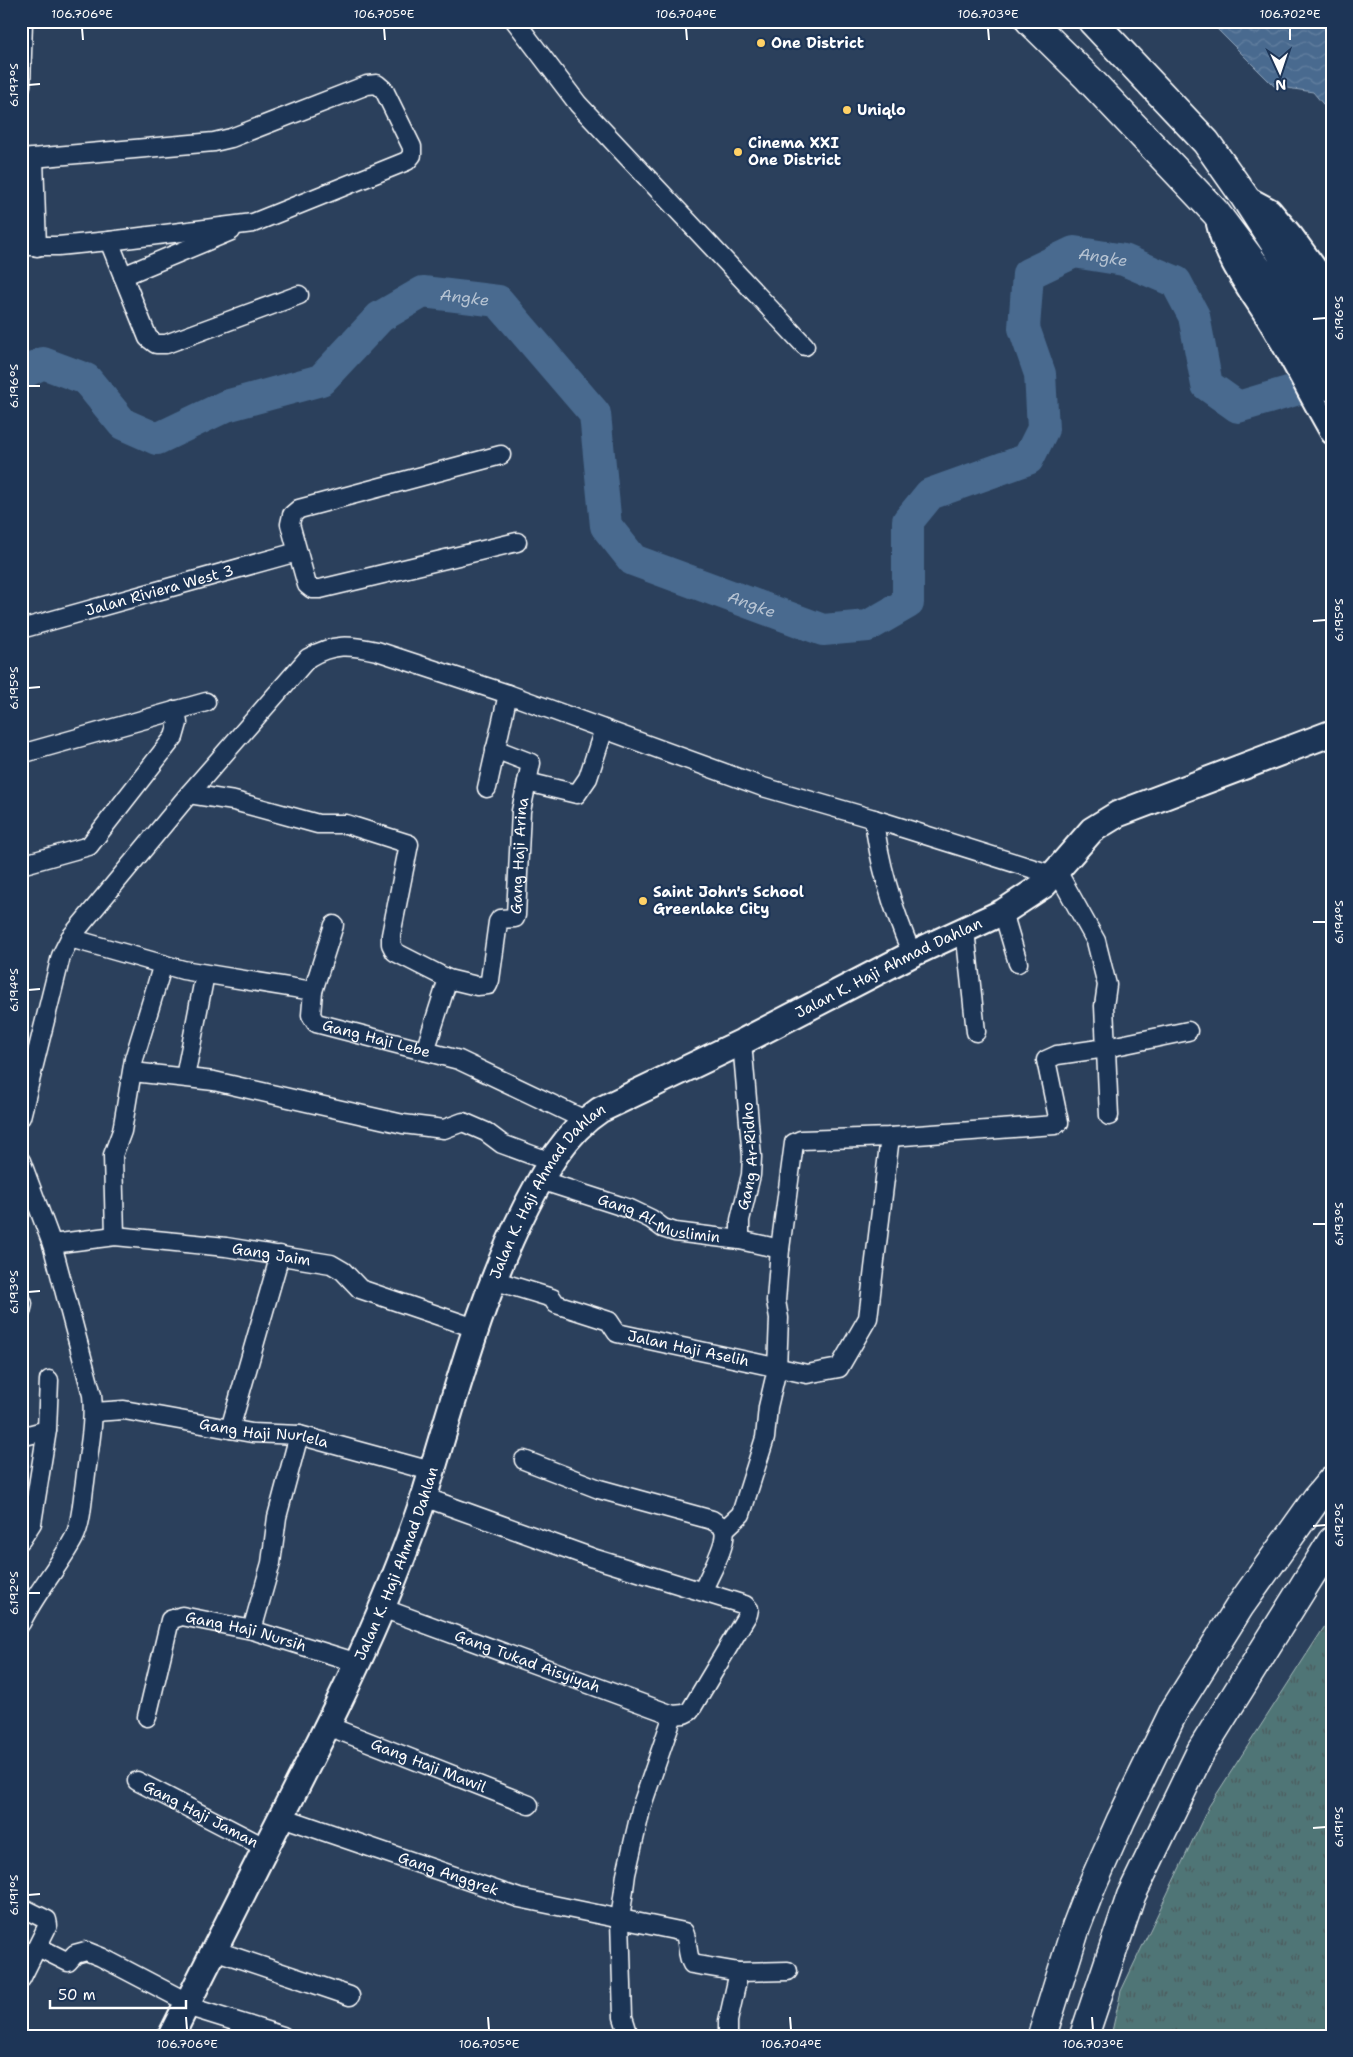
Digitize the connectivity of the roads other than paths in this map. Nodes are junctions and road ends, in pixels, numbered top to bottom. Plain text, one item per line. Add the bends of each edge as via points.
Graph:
1 (23, 21) edge
2 (515, 21) edge
3 (1092, 21) edge
4 (1037, 23) edge
5 (21, 86) edge
6 (28, 159) edge
7 (253, 223) junction
8 (109, 241) junction
9 (29, 247) edge
10 (123, 276) junction
11 (299, 295) dead end
12 (1301, 306) edge
13 (1332, 337) edge
14 (805, 346) dead end
15 (1332, 387) edge
16 (1332, 433) edge
17 (501, 455) dead end
18 (517, 542) dead end
19 (297, 552) junction
20 (21, 629) edge
21 (508, 694) junction
22 (206, 702) dead end
23 (176, 710) junction
24 (604, 729) junction
25 (1332, 732) edge
26 (495, 749) junction
27 (21, 754) edge
28 (527, 782) junction
29 (488, 788) dead end
30 (189, 794) junction
31 (874, 819) junction
32 (21, 865) edge
33 (1059, 868) junction
34 (1003, 912) junction
35 (334, 925) dead end
36 (965, 930) junction
37 (70, 938) junction
38 (912, 954) junction
39 (1018, 963) dead end
40 (163, 964) junction
41 (205, 974) junction
42 (448, 979) junction
43 (313, 991) junction
44 (1188, 1031) dead end
45 (976, 1032) dead end
46 (742, 1042) junction
47 (1106, 1048) junction
48 (425, 1051) junction
49 (133, 1072) junction
50 (185, 1077) junction
51 (1109, 1116) dead end
52 (21, 1117) edge
53 (586, 1120) junction
54 (890, 1137) junction
55 (21, 1161) edge
56 (545, 1171) junction
57 (115, 1236) junction
58 (740, 1240) junction
59 (52, 1244) junction
60 (780, 1249) junction
61 (280, 1255) junction
62 (493, 1280) junction
63 (475, 1328) junction
64 (777, 1369) junction
65 (49, 1380) dead end
66 (94, 1412) junction
67 (230, 1429) junction
68 (47, 1430) junction
69 (299, 1435) junction
70 (21, 1437) edge
71 (524, 1460) dead end
72 (432, 1471) junction
73 (1332, 1480) edge
74 (424, 1496) junction
75 (724, 1530) junction
76 (21, 1540) edge
77 (1332, 1541) edge
78 (702, 1590) junction
79 (382, 1608) junction
80 (21, 1623) edge
81 (252, 1630) junction
82 (358, 1663) junction
83 (673, 1715) junction
84 (147, 1716) dead end
85 (328, 1726) junction
86 (137, 1781) dead end
87 (529, 1805) dead end
88 (282, 1817) junction
89 (266, 1848) junction
90 (21, 1907) edge
91 (620, 1920) junction
92 (38, 1947) junction
93 (214, 1950) junction
94 (788, 1971) dead end
95 (739, 1972) junction
96 (21, 1979) edge
97 (350, 1996) dead end
98 (186, 2004) junction
99 (171, 2036) edge
100 (283, 2036) edge
101 (629, 2036) edge
102 (728, 2036) edge
103 (1042, 2036) edge
104 (1084, 2036) edge

1 - 5 street
2 - 14 street via 578,104
3 - 12 main road via 1206,142 1244,196
4 - 12 main road
6 - 7 street via 214,142 367,85 377,84 384,90 412,146 412,155 407,161
6 - 9 street
7 - 8 street
7 - 10 street
8 - 9 street
8 - 10 street
10 - 11 street via 148,338 156,344 166,344
12 - 13 main road
12 - 15 main road
12 - 16 street
17 - 19 street via 299,509 292,515 290,524
18 - 19 street via 320,590 307,585
19 - 20 street, Jalan Riviera West 3
21 - 24 street
21 - 26 street
21 - 30 street via 357,646 322,650 308,658
22 - 23 street
23 - 27 street
23 - 32 street via 178,723 174,737 96,839 89,846
24 - 28 street, Gang Haji Arina via 588,778 577,794
24 - 31 street via 762,787
25 - 33 main road, Jalan K. Haji Ahmad Dahlan via 1118,814 1092,830
26 - 28 street via 530,762
26 - 29 street
28 - 42 street, Gang Haji Arina via 521,811 516,915 498,922 488,985 477,986
30 - 37 street
30 - 42 street via 234,801 318,824 346,824 410,844 392,944 396,952
31 - 33 street
31 - 38 street via 877,846 901,929
33 - 34 main road, Jalan K. Haji Ahmad Dahlan via 1031,895
33 - 47 street via 1096,941 1108,984 1104,1006
34 - 36 main road, Jalan K. Haji Ahmad Dahlan
34 - 39 street
35 - 43 street
36 - 38 main road, Jalan K. Haji Ahmad Dahlan
36 - 45 street
37 - 40 street
37 - 52 street via 61,956
38 - 46 main road, Jalan K. Haji Ahmad Dahlan
40 - 41 street
40 - 49 street via 134,1059
41 - 43 street
41 - 50 street
42 - 48 street
43 - 48 street, Gang Haji Lebe via 312,1015 316,1023
44 - 47 street
46 - 53 main road, Jalan K. Haji Ahmad Dahlan via 600,1110
46 - 58 street, Gang Ar-Ridho via 752,1157 740,1220
47 - 51 street
47 - 54 street via 1057,1055 1046,1060 1059,1122 1055,1125
48 - 53 street, Gang Haji Lebe via 460,1060
49 - 50 street, Gang Al-Muslimin
49 - 57 street via 114,1155
50 - 56 street, Gang Al-Muslimin via 412,1125 444,1129 463,1122 486,1132
53 - 56 main road, Jalan K. Haji Ahmad Dahlan
54 - 60 street via 801,1140 794,1143
54 - 64 street, Jalan Haji Aselih via 868,1318 839,1368 807,1374
55 - 59 street
56 - 58 street, Gang Al-Muslimin via 651,1219 663,1228
56 - 62 main road, Jalan K. Haji Ahmad Dahlan
57 - 59 street, Gang Jaim
57 - 61 street, Gang Jaim
58 - 60 street, Gang Al-Muslimin
59 - 66 street
60 - 64 street via 776,1301 779,1318
61 - 63 street, Gang Jaim via 331,1264 343,1271 360,1289
61 - 67 street
62 - 63 main road, Jalan K. Haji Ahmad Dahlan
62 - 64 street, Jalan Haji Aselih via 552,1298 556,1304 609,1321 617,1333
63 - 72 main road, Jalan K. Haji Ahmad Dahlan
64 - 75 street via 765,1438 741,1514
65 - 68 street
66 - 67 street, Gang Haji Nurlela via 124,1410
66 - 80 street via 75,1536
67 - 69 street, Gang Haji Nurlela
68 - 70 street
68 - 76 street via 32,1523
69 - 72 street, Gang Haji Nurlela
69 - 81 street via 277,1517 271,1563
71 - 75 street via 599,1490 712,1520
72 - 74 main road, Jalan K. Haji Ahmad Dahlan
73 - 103 main road via 1240,1606 1174,1711 1091,1888
74 - 78 street via 593,1558
74 - 79 main road, Jalan K. Haji Ahmad Dahlan
75 - 78 street via 724,1541
77 - 104 main road via 1201,1751 1131,1896
78 - 83 street via 745,1605 749,1609 748,1614 690,1711
79 - 82 main road, Jalan K. Haji Ahmad Dahlan
79 - 83 street, Gang Tukad Aisyiyah
81 - 82 street, Gang Haji Nursih
81 - 84 street, Gang Haji Nursih via 182,1616 170,1620
82 - 85 main road, Jalan K. Haji Ahmad Dahlan
83 - 91 street via 642,1805 626,1874
85 - 87 street, Gang Haji Mawil
85 - 88 main road, Jalan K. Haji Ahmad Dahlan
86 - 89 street, Gang Haji Jaman
88 - 89 main road, Jalan K. Haji Ahmad Dahlan
88 - 91 street, Gang Anggrek via 519,1898
89 - 93 main road, Jalan K. Haji Ahmad Dahlan
90 - 92 street via 47,1920 48,1925
91 - 95 street, Gang Anggrek via 684,1932 692,1964
91 - 101 street via 623,2017
92 - 96 street
92 - 98 street via 68,1962 75,1954 86,1952 102,1957
93 - 97 street
93 - 98 main road, Jalan K. Haji Ahmad Dahlan
94 - 95 street
95 - 102 street via 728,2021
98 - 99 main road, Jalan K. Haji Ahmad Dahlan
98 - 100 street

